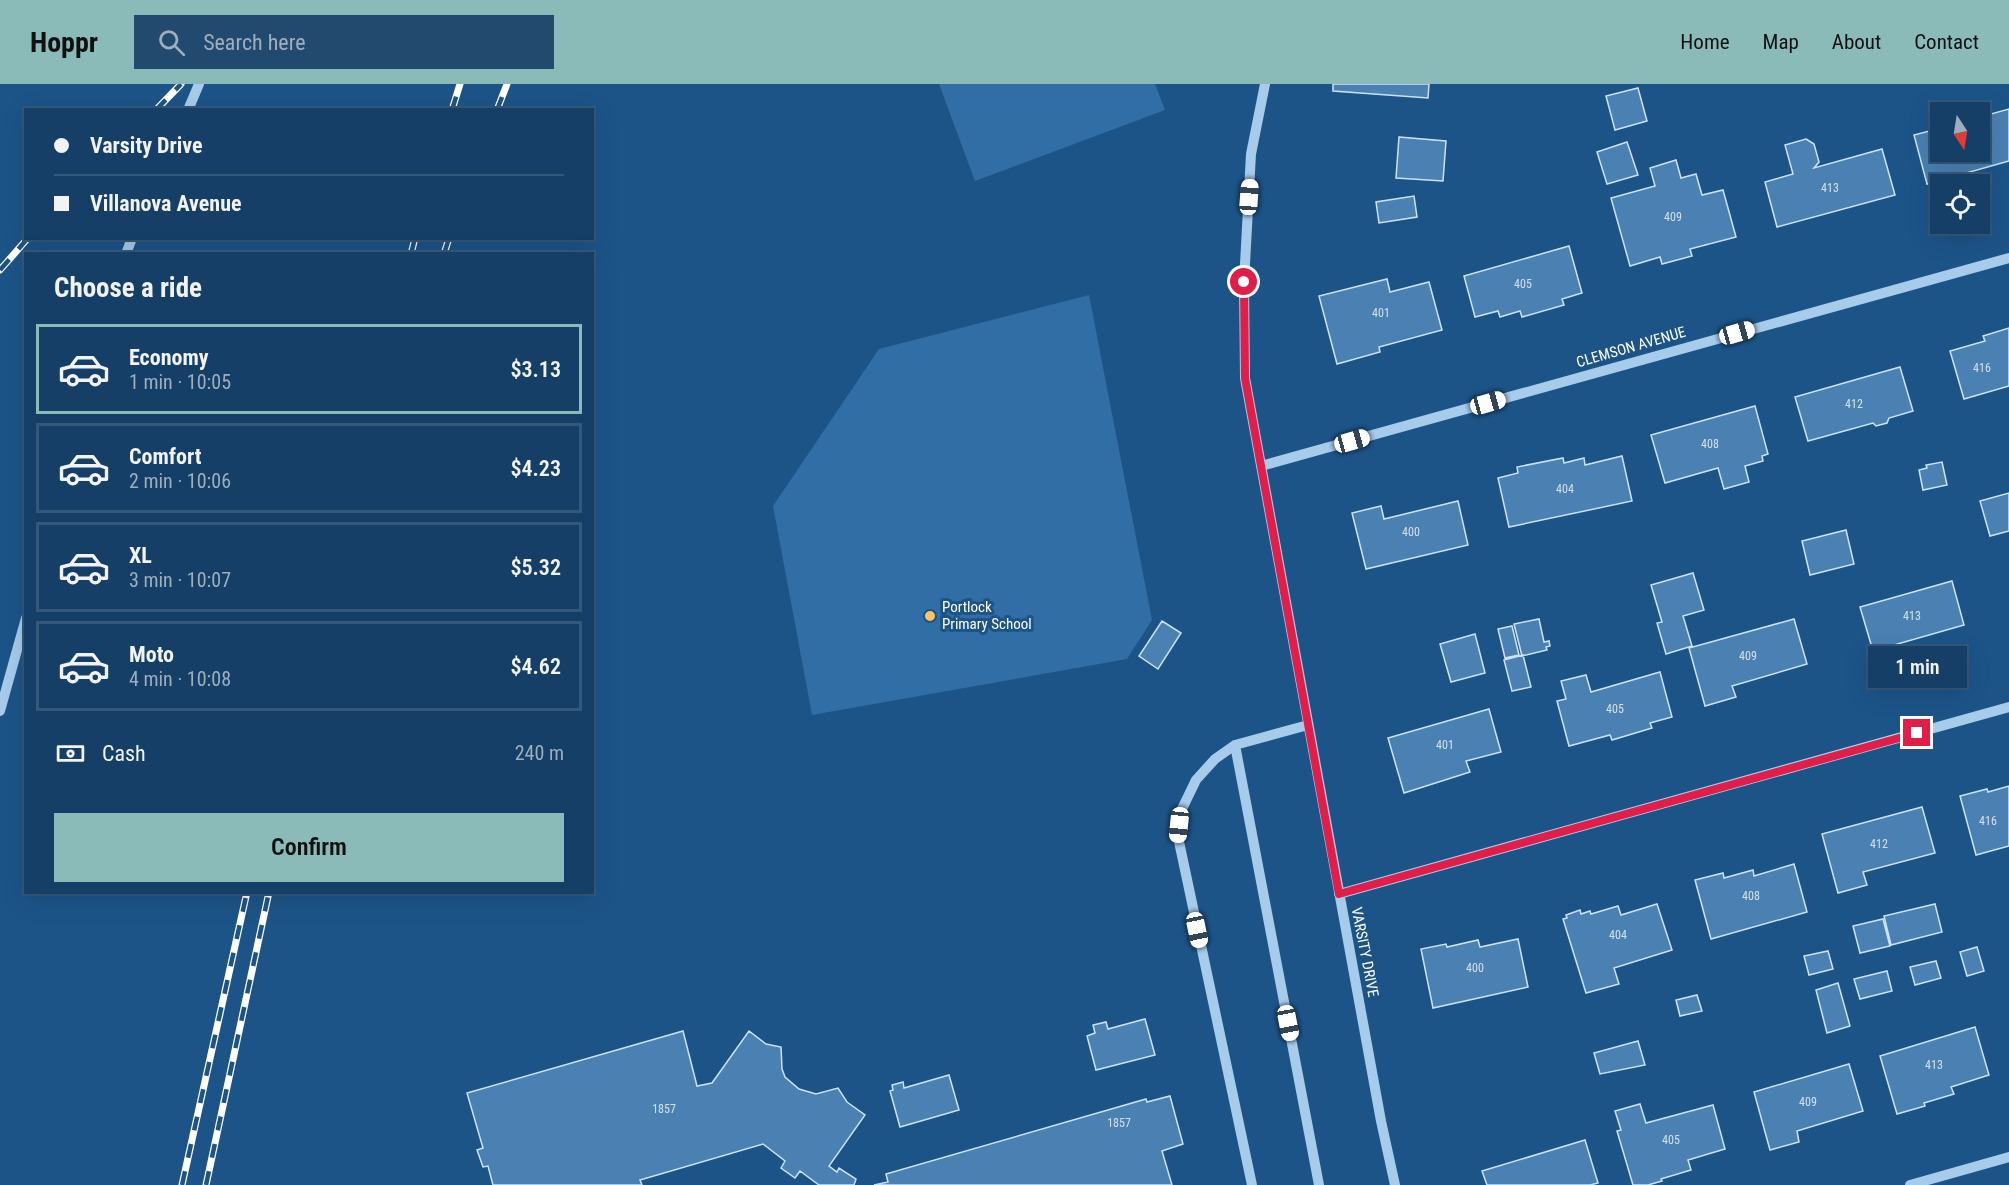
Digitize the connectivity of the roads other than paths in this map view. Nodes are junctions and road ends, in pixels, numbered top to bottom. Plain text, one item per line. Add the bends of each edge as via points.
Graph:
1 (199, 84) edge
2 (1265, 84) edge
3 (189, 108) edge
4 (2009, 258) edge
5 (1261, 466) junction
6 (24, 625) edge
7 (2009, 707) edge
8 (0, 711) edge
9 (1308, 725) junction
10 (1235, 746) junction
11 (1339, 894) junction
12 (2009, 1157) edge
13 (1252, 1185) edge
14 (1319, 1185) edge
15 (1395, 1185) edge
16 (1910, 1185) edge

1 - 3 street
2 - 5 street, VARSITY DRIVE via 1251,154 1244,282 1245,378
4 - 5 street, CLEMSON AVENUE
5 - 9 street, VARSITY DRIVE
6 - 8 street
7 - 11 street
9 - 10 street
9 - 11 street, VARSITY DRIVE
10 - 13 street via 1215,759 1196,780 1180,813 1178,837
10 - 14 street
11 - 15 street, VARSITY DRIVE
12 - 16 street

